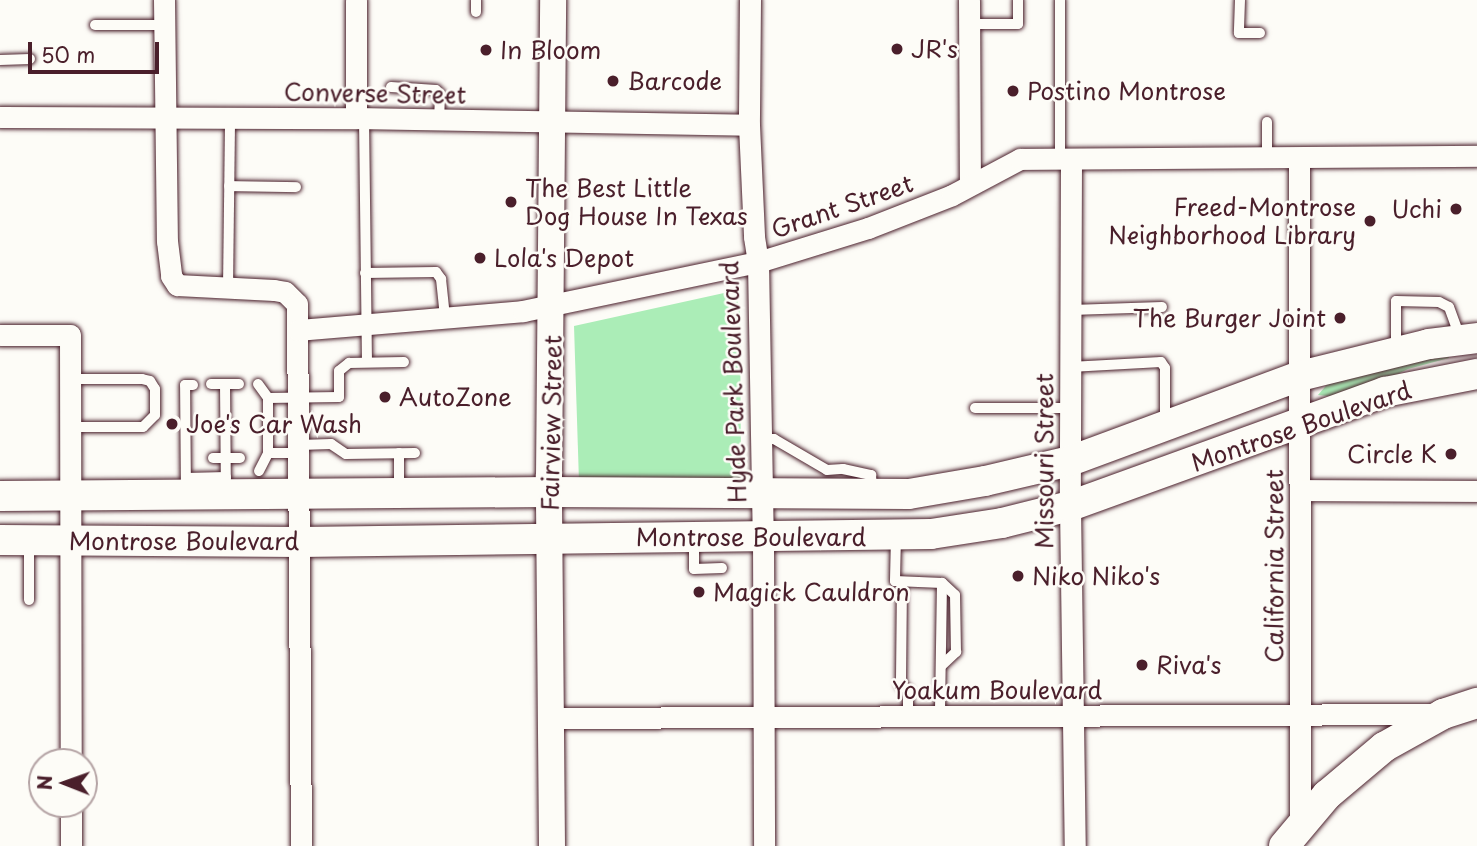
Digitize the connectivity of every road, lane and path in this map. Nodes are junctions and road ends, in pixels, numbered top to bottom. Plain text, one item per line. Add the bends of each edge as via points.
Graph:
1 (164, 0) edge
2 (356, 0) edge
3 (476, 0) edge
4 (553, 0) edge
5 (750, 0) edge
6 (969, 0) edge
7 (1018, 0) edge
8 (1060, 0) edge
9 (1240, 0) edge
10 (476, 12) dead end
11 (164, 24) junction
12 (969, 24) junction
13 (95, 25) dead end
14 (1260, 33) dead end
15 (0, 60) edge
16 (30, 60) dead end
17 (391, 87) dead end
18 (0, 117) edge
19 (166, 118) junction
20 (230, 118) junction
21 (360, 118) junction
22 (439, 120) junction
23 (1267, 122) dead end
24 (553, 123) junction
25 (749, 125) junction
26 (1477, 156) edge
27 (1267, 159) junction
28 (1298, 159) junction
29 (1066, 160) junction
30 (970, 183) junction
31 (229, 186) junction
32 (296, 187) dead end
33 (758, 262) junction
34 (365, 273) junction
35 (228, 287) junction
36 (551, 307) junction
37 (1162, 307) dead end
38 (1071, 310) junction
39 (445, 317) junction
40 (365, 324) junction
41 (298, 330) junction
42 (0, 335) edge
43 (1469, 339) edge
44 (1395, 352) junction
45 (367, 362) junction
46 (404, 362) dead end
47 (1070, 367) junction
48 (1477, 373) edge
49 (1300, 376) junction
50 (70, 379) junction
51 (211, 384) dead end
52 (225, 384) junction
53 (239, 384) dead end
54 (258, 384) dead end
55 (192, 385) dead end
56 (239, 398) dead end
57 (263, 398) junction
58 (299, 398) junction
59 (212, 402) dead end
60 (225, 405) junction
61 (975, 408) dead end
62 (1070, 408) junction
63 (239, 414) dead end
64 (258, 414) dead end
65 (1300, 422) junction
66 (1165, 426) junction
67 (70, 427) junction
68 (212, 433) dead end
69 (225, 438) junction
70 (762, 439) junction
71 (240, 444) dead end
72 (258, 444) dead end
73 (299, 449) junction
74 (399, 453) junction
75 (415, 453) dead end
76 (263, 455) junction
77 (212, 458) dead end
78 (226, 458) junction
79 (240, 458) dead end
80 (1070, 461) junction
81 (258, 471) dead end
82 (229, 478) junction
83 (827, 482) junction
84 (186, 486) junction
85 (1300, 490) junction
86 (1477, 491) edge
87 (549, 492) junction
88 (400, 493) junction
89 (762, 493) junction
90 (300, 494) junction
91 (0, 496) edge
92 (70, 496) junction
93 (1070, 506) junction
94 (895, 536) junction
95 (764, 537) junction
96 (550, 538) junction
97 (694, 538) junction
98 (14, 540) edge
99 (70, 540) junction
100 (300, 542) junction
101 (722, 568) dead end
102 (902, 584) junction
103 (29, 600) dead end
104 (1477, 703) edge
105 (1443, 714) junction
106 (1301, 715) junction
107 (908, 716) junction
108 (940, 716) junction
109 (1073, 716) junction
110 (551, 718) junction
111 (764, 718) junction
112 (71, 748) edge
113 (71, 818) edge
114 (1295, 839) edge
115 (71, 846) edge
116 (301, 846) edge
117 (552, 846) edge
118 (764, 846) edge
119 (1075, 846) edge

1 - 11 street
2 - 21 street
3 - 10 lane
4 - 24 street, Fairview Street
5 - 25 street, Hyde Park Boulevard
6 - 12 street
7 - 12 lane via 1018,24
8 - 29 lane
9 - 14 lane via 1239,33
11 - 13 lane
11 - 19 street
12 - 30 street
15 - 16 lane
17 - 22 lane via 436,90 440,94
18 - 19 street, Converse Street
19 - 20 street, Converse Street
19 - 35 street via 171,276 177,285
20 - 21 street, Converse Street
20 - 31 lane
21 - 22 street, Converse Street
21 - 34 lane
22 - 24 street, Converse Street
23 - 27 lane
24 - 25 street, Converse Street
24 - 36 street, Fairview Street
25 - 33 street, Hyde Park Boulevard
26 - 28 street, Grant Street
27 - 28 street, Grant Street
27 - 29 street, Grant Street
28 - 49 street, California Street
29 - 30 street, Grant Street via 1020,159
29 - 38 street, Missouri Street
30 - 33 street, Grant Street via 952,195 868,228
31 - 32 lane
31 - 35 lane
33 - 36 street, Grant Street
33 - 70 street, Hyde Park Boulevard
34 - 39 lane via 436,272 441,279
34 - 40 lane
35 - 41 street via 285,292 297,304
36 - 39 street, Grant Street
36 - 87 street, Fairview Street
37 - 38 lane
38 - 47 street, Missouri Street
39 - 40 street, Grant Street
40 - 41 street, Grant Street
40 - 45 lane
41 - 58 street
42 - 50 street via 70,335
43 - 44 main road, Montrose Boulevard
43 - 44 lane via 1449,307 1439,302 1395,301
44 - 49 main road, Montrose Boulevard
45 - 46 lane
45 - 58 lane via 349,363 339,371 339,397
47 - 62 street, Missouri Street
47 - 66 lane via 1161,362 1165,368
48 - 65 main road, Montrose Boulevard via 1385,391
49 - 65 street, California Street
49 - 66 main road, Montrose Boulevard
50 - 67 street
50 - 67 lane via 142,379 155,388 155,415 143,427
51 - 52 lane
52 - 53 lane
52 - 60 lane
54 - 57 lane
55 - 84 lane via 185,385 190,433
56 - 60 lane
57 - 58 lane
57 - 64 lane
57 - 76 lane
58 - 73 street
59 - 60 lane
60 - 63 lane
60 - 69 lane
61 - 62 lane
62 - 80 street, Missouri Street
65 - 85 street, California Street
65 - 93 main road, Montrose Boulevard
66 - 80 main road, Montrose Boulevard
67 - 92 street
68 - 69 lane
69 - 71 lane
69 - 78 lane
70 - 83 lane via 774,439
70 - 89 street, Hyde Park Boulevard
72 - 76 lane
73 - 74 lane via 331,444 346,454
73 - 76 lane
73 - 90 street
74 - 75 lane
74 - 88 lane
76 - 81 lane
77 - 78 lane
78 - 79 lane
78 - 82 lane
80 - 83 main road, Montrose Boulevard via 909,494 872,494
80 - 93 street, Missouri Street
82 - 84 main road, Montrose Boulevard
82 - 90 main road, Montrose Boulevard
83 - 89 main road, Montrose Boulevard
84 - 92 main road, Montrose Boulevard
85 - 86 street
85 - 106 street, California Street
87 - 88 main road, Montrose Boulevard
87 - 89 main road, Montrose Boulevard
87 - 96 street, Fairview Street
88 - 90 main road, Montrose Boulevard
89 - 95 street, Hyde Park Boulevard
90 - 100 street
91 - 92 main road, Montrose Boulevard
92 - 99 street
93 - 94 main road, Montrose Boulevard via 1002,523
93 - 109 street, Missouri Street
94 - 95 main road, Montrose Boulevard
94 - 102 lane via 895,582
95 - 97 main road, Montrose Boulevard
95 - 111 street, Hyde Park Boulevard
96 - 97 main road, Montrose Boulevard
96 - 100 main road, Montrose Boulevard
96 - 110 street, Fairview Street
97 - 101 lane via 694,569
98 - 99 main road, Montrose Boulevard
98 - 103 lane
99 - 100 main road, Montrose Boulevard
99 - 112 street
100 - 116 street
102 - 107 lane via 901,684 908,691
102 - 108 lane via 942,583
104 - 105 main road
105 - 106 street, Yoakum Boulevard
105 - 114 main road via 1354,769
106 - 109 street, Yoakum Boulevard
106 - 114 street, California Street
107 - 108 street, Yoakum Boulevard
107 - 111 street, Yoakum Boulevard
108 - 109 street, Yoakum Boulevard
109 - 119 street, Missouri Street
110 - 111 street, Yoakum Boulevard
110 - 117 street, Fairview Street
111 - 118 street, Hyde Park Boulevard
113 - 115 street

